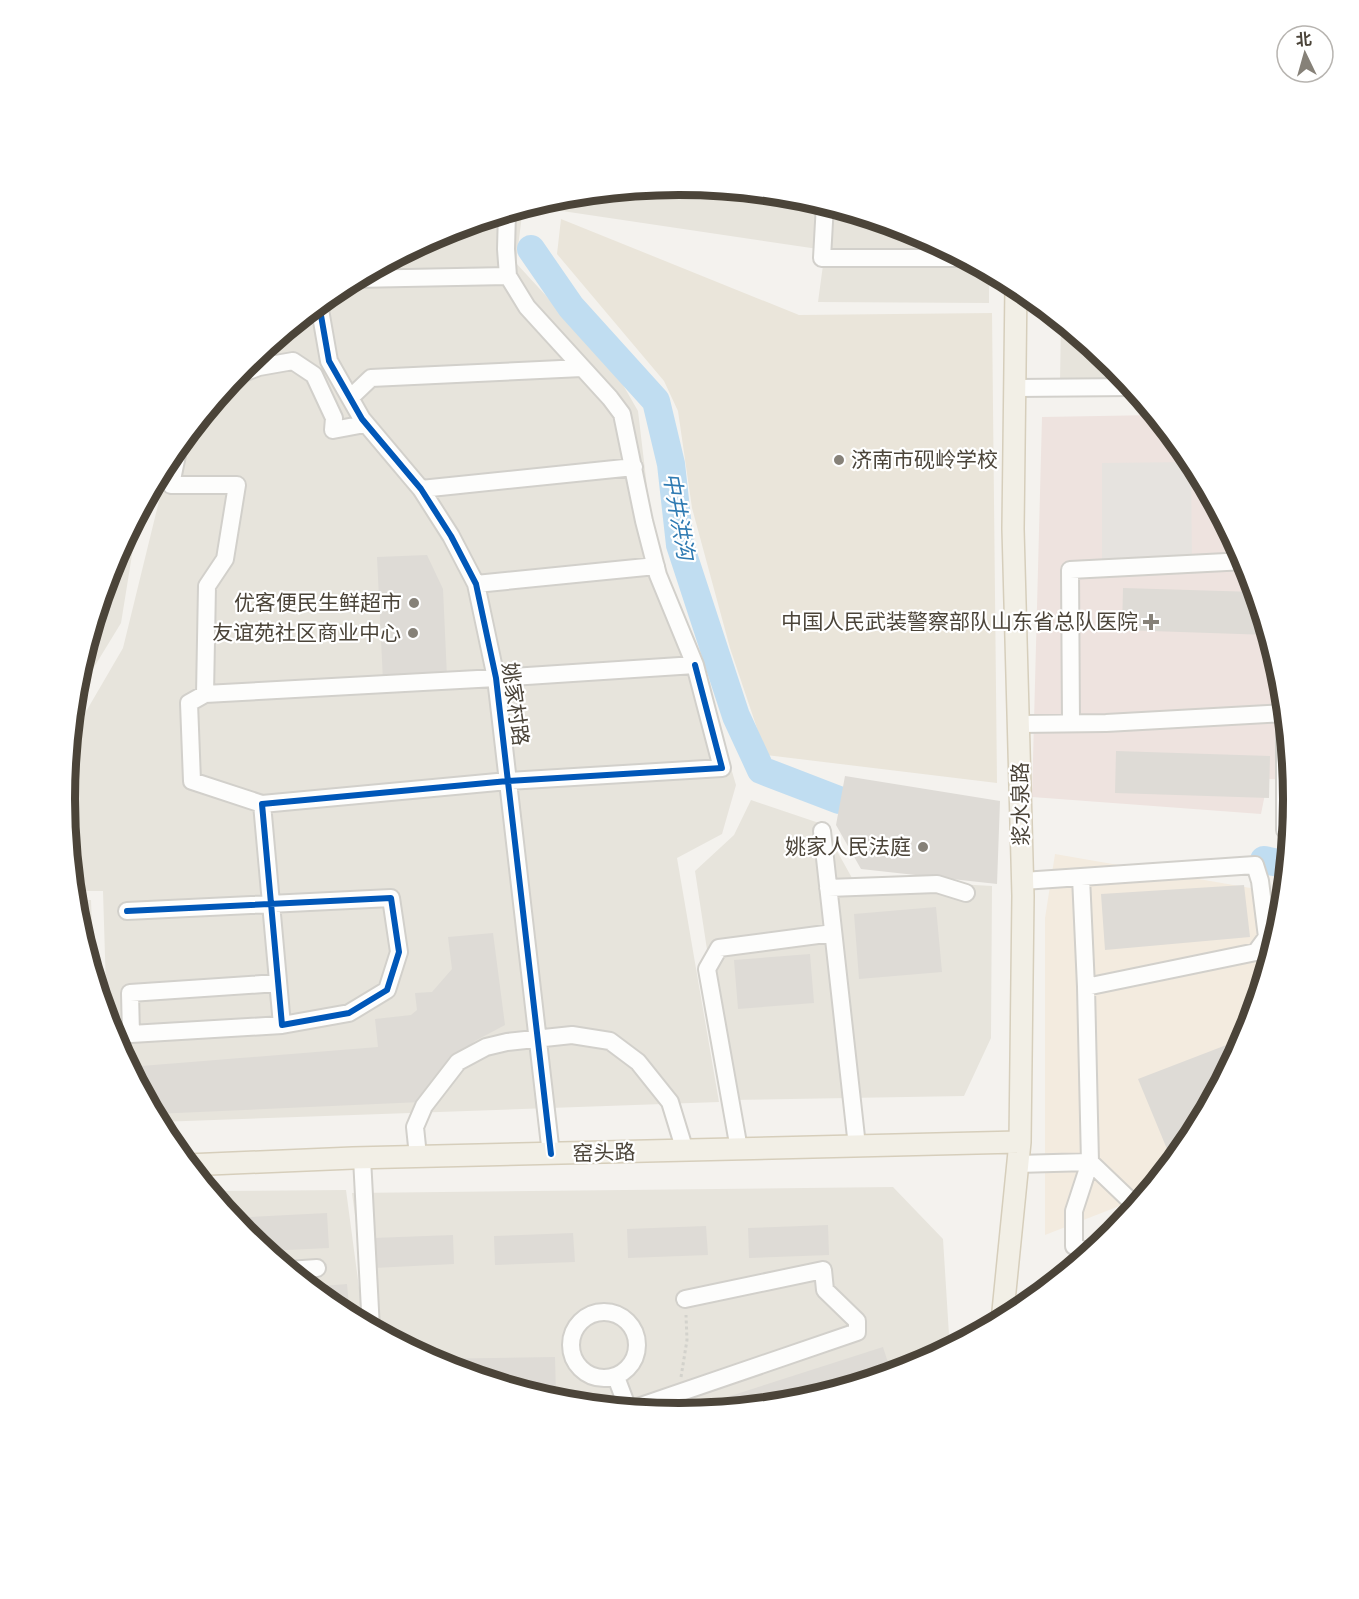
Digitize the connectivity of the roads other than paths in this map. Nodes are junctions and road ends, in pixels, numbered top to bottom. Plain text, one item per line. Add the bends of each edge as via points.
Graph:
1 (824, 213) edge
2 (507, 221) edge
3 (949, 258) edge
4 (508, 276) junction
5 (373, 279) edge
6 (1016, 298) edge
7 (320, 314) edge
8 (256, 368) edge
9 (582, 368) junction
10 (1121, 387) edge
11 (1014, 388) junction
12 (350, 398) junction
13 (366, 424) junction
14 (634, 467) junction
15 (174, 468) edge
16 (421, 489) junction
17 (1235, 562) edge
18 (656, 566) junction
19 (476, 584) junction
20 (695, 665) junction
21 (496, 678) junction
22 (205, 694) junction
23 (1277, 709) edge
24 (1071, 723) junction
25 (1019, 724) junction
26 (508, 782) junction
27 (262, 804) junction
28 (822, 831) dead end
29 (1081, 877) junction
30 (1023, 881) junction
31 (828, 888) junction
32 (966, 892) dead end
33 (271, 903) junction
34 (127, 911) dead end
35 (834, 933) junction
36 (278, 983) junction
37 (1086, 987) junction
38 (282, 1024) junction
39 (538, 1038) junction
40 (1020, 1142) junction
41 (857, 1146) junction
42 (739, 1149) junction
43 (686, 1151) junction
44 (551, 1154) junction
45 (418, 1156) junction
46 (362, 1158) junction
47 (1090, 1162) junction
48 (1017, 1164) junction
49 (198, 1165) edge
50 (1131, 1201) edge
51 (1083, 1249) edge
52 (317, 1268) dead end
53 (300, 1269) edge
54 (685, 1299) road end
55 (1004, 1309) edge
56 (370, 1319) edge
57 (616, 1377) junction
58 (626, 1402) edge
59 (647, 1403) edge

1 - 3 street via 822,258
2 - 4 street
4 - 5 street
4 - 9 street via 527,308
6 - 11 main road, 浆水泉路
7 - 12 street, 姚家村路 via 329,361
8 - 13 street via 293,361 314,375 334,418 333,430
9 - 12 street via 371,378
9 - 14 street via 622,414
10 - 11 street
11 - 25 main road, 浆水泉路 via 1012,529
12 - 13 street, 姚家村路
13 - 16 street, 姚家村路
14 - 16 street
14 - 18 street
15 - 22 street via 171,485 237,484 225,559 207,586
16 - 19 street, 姚家村路
17 - 24 street via 1070,570
18 - 19 street
18 - 20 street
19 - 21 street, 姚家村路
20 - 21 street
20 - 26 street via 722,768
21 - 22 street
21 - 26 street, 姚家村路
22 - 27 street via 189,703 192,781
23 - 24 street
24 - 25 street
25 - 30 main road, 浆水泉路
26 - 27 street
26 - 39 street, 姚家村路
27 - 33 street
28 - 31 street
29 - 30 street
29 - 37 street
29 - 37 street via 1255,865 1267,937 1256,952
30 - 40 main road, 浆水泉路
31 - 32 street via 936,885
31 - 35 street
33 - 34 street
33 - 36 street
33 - 38 street via 392,898 399,952 387,990 349,1013
35 - 41 street
35 - 42 street via 718,948 707,969
36 - 38 street
36 - 38 street via 130,993 131,1034
37 - 47 street
39 - 43 street via 572,1035 610,1041 638,1062 670,1102
39 - 44 street, 姚家村路
39 - 45 street via 486,1047 458,1062 424,1106 415,1127
40 - 41 main road, 窑头路
40 - 48 main road, 浆水泉路
41 - 42 main road, 窑头路
42 - 43 main road, 窑头路
43 - 44 main road, 窑头路
44 - 45 main road, 窑头路
45 - 46 main road, 窑头路
46 - 49 main road, 窑头路
46 - 56 street
47 - 48 street
47 - 50 street
47 - 51 street via 1074,1211 1074,1246
48 - 55 main road, 浆水泉路
52 - 53 street
54 - 59 street via 823,1270 825,1290 857,1322 857,1332
57 - 57 street via 625,1372 637,1354 636,1334 630,1324 612,1312 589,1315 573,1332 570,1343 576,1364 595,1378
57 - 58 street

